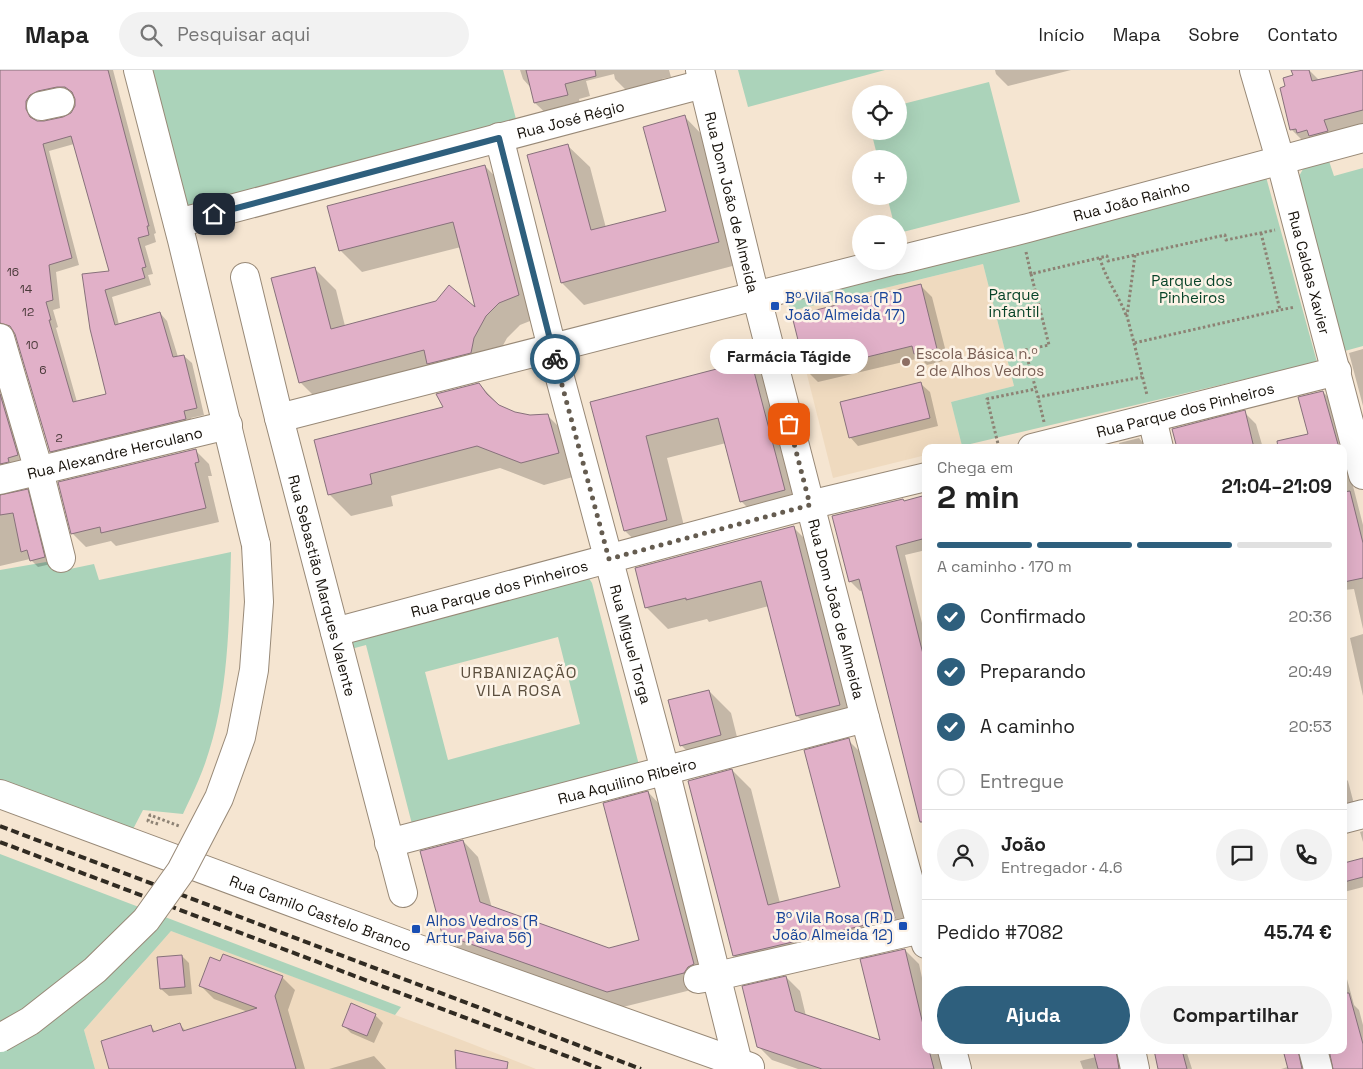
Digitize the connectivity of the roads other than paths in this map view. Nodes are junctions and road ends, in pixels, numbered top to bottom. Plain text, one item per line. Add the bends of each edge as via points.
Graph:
1 (138, 70) edge
2 (1254, 70) edge
3 (701, 77) edge
4 (499, 138) junction
5 (1363, 138) edge
6 (1280, 159) junction
7 (178, 223) junction
8 (907, 258) edge
9 (857, 270) edge
10 (245, 277) dead end
11 (755, 296) junction
12 (0, 338) edge
13 (552, 348) junction
14 (1337, 371) junction
15 (279, 418) junction
16 (1152, 418) junction
17 (228, 425) junction
18 (1048, 444) edge
19 (1158, 444) edge
20 (39, 471) junction
21 (1363, 475) edge
22 (922, 478) edge
23 (0, 480) edge
24 (810, 505) junction
25 (61, 558) dead end
26 (609, 559) junction
27 (335, 632) junction
28 (864, 718) junction
29 (666, 770) junction
30 (0, 794) edge
31 (1363, 814) edge
32 (1347, 818) edge
33 (389, 843) junction
34 (403, 893) dead end
35 (922, 923) edge
36 (922, 935) edge
37 (708, 978) junction
38 (0, 1038) edge
39 (953, 1054) edge
40 (1132, 1054) edge
41 (1314, 1054) edge
42 (747, 1066) edge
43 (957, 1069) edge
44 (1135, 1069) edge
45 (1318, 1069) edge

1 - 7 street
2 - 6 street, Rua Caldas Xavier
3 - 4 street, Rua José Régio
3 - 11 street, Rua Dom João de Almeida
4 - 7 street, Rua José Régio
4 - 13 street, Rua Miguel Torga
5 - 6 street, Rua João Rainho
6 - 8 street, Rua João Rainho
6 - 14 street, Rua Caldas Xavier
7 - 17 street
9 - 11 street
10 - 15 street, Rua Sebastião Marques Valente
11 - 13 street
11 - 24 street, Rua Dom João de Almeida
12 - 20 street
13 - 15 street
13 - 26 street, Rua Miguel Torga
14 - 16 street, Rua Parque dos Pinheiros
14 - 21 street, Rua Caldas Xavier
15 - 27 street, Rua Sebastião Marques Valente
16 - 18 street, Rua Parque dos Pinheiros
16 - 19 street
17 - 20 street, Rua Alexandre Herculano
17 - 38 street, bridge via 256,546 259,602 254,670 241,737 219,798 181,871 146,920 95,970 30,1022
20 - 23 street, Rua Alexandre Herculano
20 - 25 street
22 - 24 street, Rua Parque dos Pinheiros
24 - 26 street, Rua Parque dos Pinheiros
24 - 28 street, Rua Dom João de Almeida
26 - 27 street, Rua Parque dos Pinheiros
26 - 29 street, Rua Miguel Torga
27 - 33 street, Rua Sebastião Marques Valente
28 - 29 street, Rua Aquilino Ribeiro
28 - 35 street, Rua Dom João de Almeida
29 - 33 street, Rua Aquilino Ribeiro
29 - 37 street, Rua Miguel Torga
30 - 42 street, Rua Camilo Castelo Branco via 382,936
31 - 32 street
33 - 34 street, Rua Sebastião Marques Valente
36 - 37 street
37 - 42 street, Rua Miguel Torga
39 - 43 street
40 - 44 street
41 - 45 street

